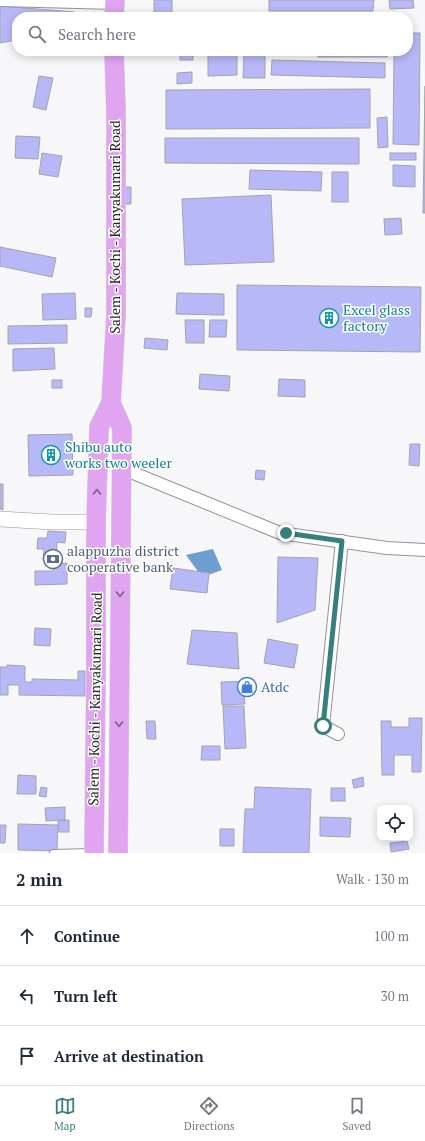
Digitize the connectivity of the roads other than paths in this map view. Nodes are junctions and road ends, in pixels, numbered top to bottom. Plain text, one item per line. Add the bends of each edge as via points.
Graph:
1 (0, 0) edge
2 (115, 6) edge
3 (114, 56) edge
4 (111, 403) junction
5 (121, 468) junction
6 (0, 519) edge
7 (96, 522) junction
8 (342, 541) junction
9 (425, 550) edge
10 (338, 734) dead end
11 (53, 853) edge
12 (94, 853) edge
13 (118, 853) edge

1 - 2 street
3 - 4 highway, Salem - Kochi - Kanyakumari Road via 116,315
4 - 5 highway, Salem - Kochi - Kanyakumari Road via 122,428
7 -> 4 highway, Salem - Kochi - Kanyakumari Road via 99,427
5 - 8 street via 280,533
5 -> 13 highway, Salem - Kochi - Kanyakumari Road
6 - 7 street
7 - 12 highway, Salem - Kochi - Kanyakumari Road
8 - 9 street via 387,548
8 - 10 street via 323,726
11 - 12 lane

